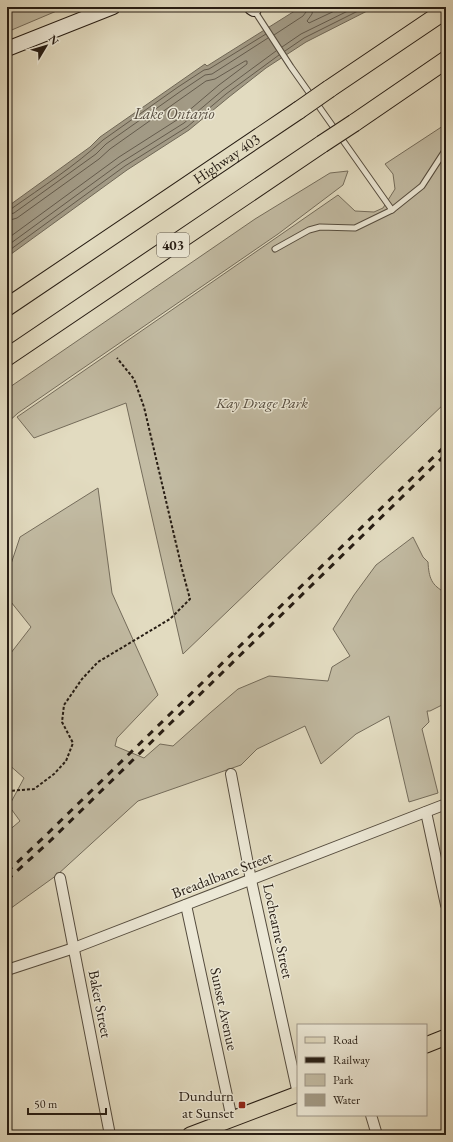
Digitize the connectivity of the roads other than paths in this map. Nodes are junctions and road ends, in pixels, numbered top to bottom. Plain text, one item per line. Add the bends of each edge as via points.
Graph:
1 (113, 7) edge
2 (255, 10) edge
3 (446, 10) edge
4 (7, 49) edge
5 (446, 60) edge
6 (446, 149) edge
7 (392, 210) junction
8 (275, 249) dead end
9 (7, 307) edge
10 (7, 358) edge
11 (232, 774) dead end
12 (446, 804) edge
13 (426, 812) junction
14 (60, 878) dead end
15 (251, 880) junction
16 (446, 904) edge
17 (186, 905) junction
18 (74, 948) junction
19 (7, 970) edge
20 (446, 1037) edge
21 (427, 1045) edge
22 (297, 1089) edge
23 (297, 1094) edge
24 (371, 1116) edge
25 (232, 1119) junction
26 (110, 1135) edge
27 (190, 1135) edge
28 (377, 1135) edge

1 - 4 street
2 - 7 lane via 291,67
3 - 9 highway, Highway 403, bridge
5 - 10 highway, 403, bridge
6 - 7 lane via 422,186
7 - 8 lane via 355,228 320,227 309,230
11 - 15 street, Lochearne Street
12 - 13 street, Breadalbane Street
13 - 15 street, Breadalbane Street
13 - 16 street
14 - 18 street, Baker Street
15 - 17 street, Breadalbane Street
15 - 22 street, Lochearne Street
17 - 18 street, Breadalbane Street
17 - 25 street, Sunset Avenue
18 - 19 street, Breadalbane Street
18 - 26 street, Baker Street
20 - 21 main road
23 - 25 main road
24 - 28 street
25 - 27 main road

